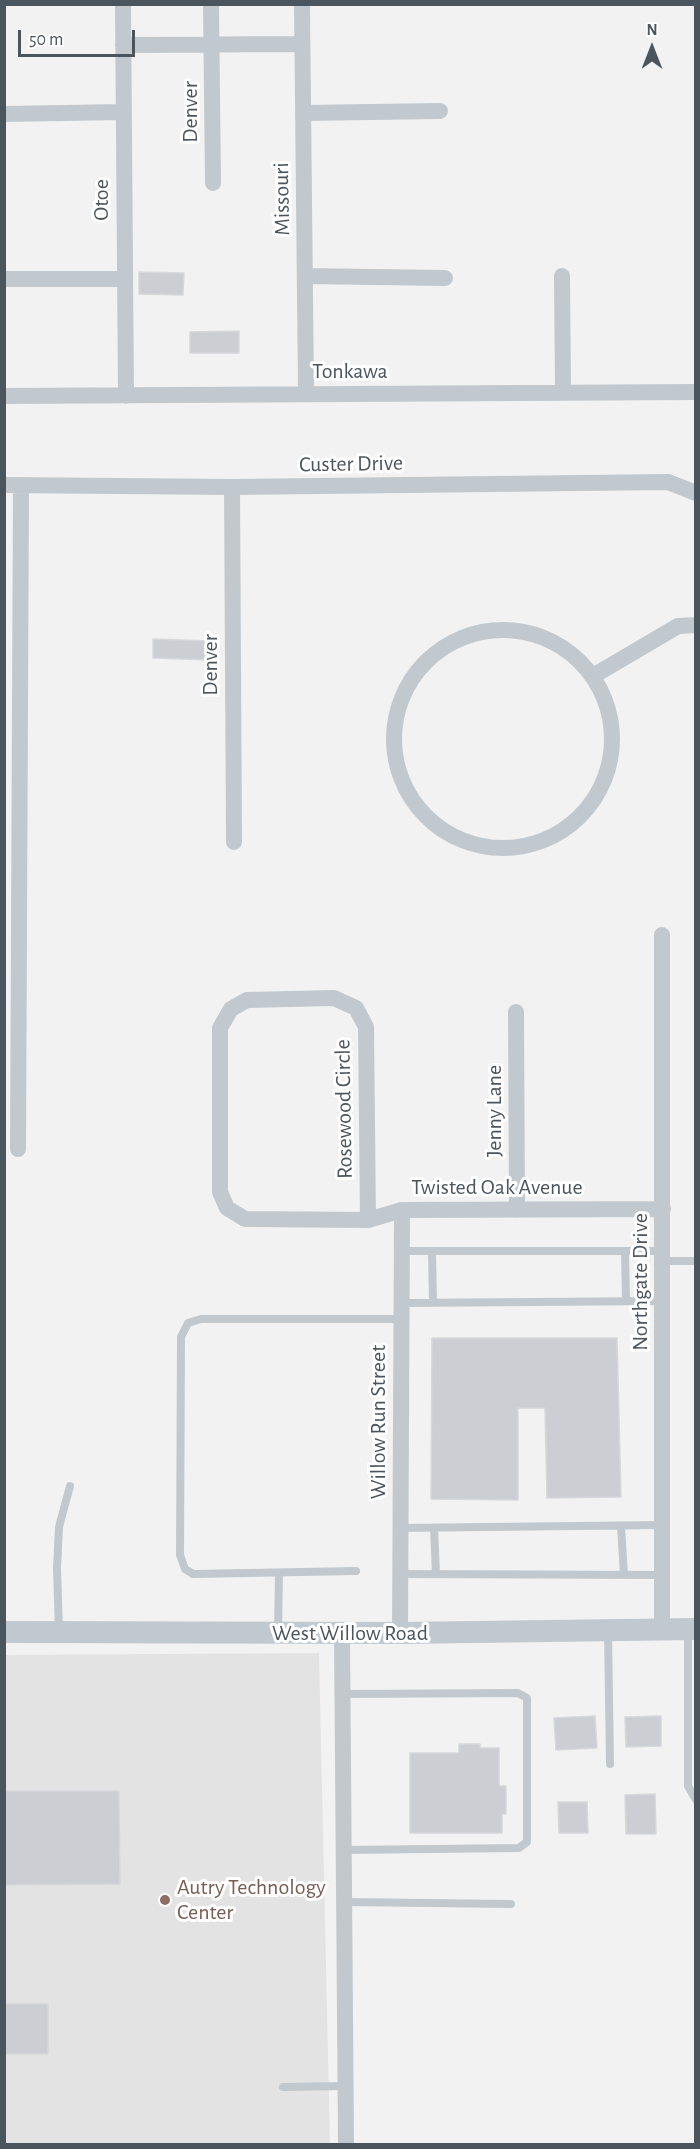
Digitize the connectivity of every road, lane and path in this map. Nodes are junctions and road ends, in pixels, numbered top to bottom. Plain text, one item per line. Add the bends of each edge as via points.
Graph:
1 (123, 4) edge
2 (212, 4) edge
3 (302, 4) edge
4 (301, 44) junction
5 (123, 45) junction
6 (212, 45) junction
7 (440, 111) dead end
8 (124, 112) junction
9 (303, 112) junction
10 (4, 114) edge
11 (213, 183) dead end
12 (305, 276) junction
13 (562, 276) dead end
14 (445, 278) dead end
15 (4, 279) edge
16 (124, 279) junction
17 (563, 392) junction
18 (696, 392) edge
19 (306, 393) junction
20 (4, 396) edge
21 (126, 396) junction
22 (13, 485) edge
23 (231, 487) junction
24 (696, 493) edge
25 (696, 625) edge
26 (593, 676) junction
27 (234, 842) dead end
28 (662, 935) dead end
29 (516, 1012) dead end
30 (18, 1149) dead end
31 (227, 1208) joint
32 (663, 1209) junction
33 (402, 1210) junction
34 (517, 1210) junction
35 (368, 1220) junction
36 (402, 1251) junction
37 (432, 1251) junction
38 (625, 1251) junction
39 (663, 1256) junction
40 (696, 1261) edge
41 (626, 1301) junction
42 (663, 1301) junction
43 (433, 1302) junction
44 (402, 1311) junction
45 (70, 1486) dead end
46 (662, 1525) junction
47 (621, 1526) junction
48 (400, 1528) junction
49 (434, 1528) junction
50 (356, 1571) dead end
51 (279, 1573) junction
52 (400, 1574) junction
53 (436, 1574) junction
54 (624, 1575) junction
55 (662, 1575) junction
56 (692, 1629) edge
57 (608, 1630) junction
58 (662, 1630) junction
59 (4, 1632) edge
60 (59, 1632) junction
61 (278, 1632) junction
62 (342, 1633) junction
63 (400, 1633) junction
64 (692, 1693) edge
65 (342, 1694) junction
66 (610, 1764) dead end
67 (696, 1800) edge
68 (344, 1850) junction
69 (344, 1902) junction
70 (511, 1904) dead end
71 (345, 2086) junction
72 (283, 2087) dead end
73 (346, 2145) edge

1 - 5 street, Otoe
2 - 6 street, Denver
3 - 4 street, Missouri
4 - 6 street
4 - 9 street, Missouri
5 - 6 street
5 - 8 street, Otoe
6 - 11 street, Denver
7 - 9 street
8 - 10 street
8 - 16 street, Otoe
9 - 12 street, Missouri
12 - 14 street
12 - 19 street, Missouri
13 - 17 street
15 - 16 street
16 - 21 street, Otoe
17 - 18 street, Tonkawa
17 - 19 street, Tonkawa
19 - 21 street, Tonkawa
20 - 21 street, Tonkawa
22 - 23 street, Custer Drive
22 - 30 street
23 - 24 street, Custer Drive via 668,482
23 - 27 street, Denver
25 - 26 street via 678,626
26 - 26 street via 548,639 511,630 473,633 439,650 403,693 393,730 396,768 419,811 449,835 485,847 538,843 572,824 597,796 610,760 611,722
28 - 32 street, Northgate Drive
29 - 34 street, Jenny Lane
31 - 35 street, Twisted Oak Avenue via 245,1219
31 - 35 street, Rosewood Circle via 220,1192 220,1028 231,1009 247,1000 334,998 356,1008 366,1026
32 - 34 street, Twisted Oak Avenue
32 - 39 street, Northgate Drive
33 - 34 street, Twisted Oak Avenue
33 - 35 street, Twisted Oak Avenue
33 - 36 street, Willow Run Street
36 - 37 lane
36 - 44 street, Willow Run Street
37 - 38 lane
37 - 43 lane
38 - 39 lane
38 - 41 lane
39 - 40 lane
39 - 42 street, Northgate Drive
41 - 42 lane
41 - 43 lane
42 - 46 street, Northgate Drive
43 - 44 lane
44 - 48 street, Willow Run Street
44 - 51 lane via 201,1319 188,1323 181,1337 180,1555 185,1569 193,1574
45 - 60 lane via 59,1527
46 - 47 lane
46 - 55 street, Northgate Drive
47 - 49 lane
47 - 54 lane
48 - 49 lane
48 - 52 street, Willow Run Street
49 - 53 lane
50 - 51 lane
51 - 61 lane
52 - 53 lane
52 - 63 street, Willow Run Street
53 - 54 lane
54 - 55 lane
55 - 58 street, Northgate Drive
56 - 58 main road, West Willow Road
56 - 64 lane
57 - 58 main road, West Willow Road
57 - 63 main road, West Willow Road
57 - 66 lane
59 - 60 main road, West Willow Road
60 - 61 main road, West Willow Road
61 - 62 main road, West Willow Road
62 - 63 main road, West Willow Road
62 - 65 street
64 - 67 lane via 688,1786
65 - 68 street
65 - 68 lane via 518,1693 527,1698 527,1842 519,1848
68 - 69 street
69 - 70 lane
69 - 71 street
71 - 72 lane
71 - 73 street

